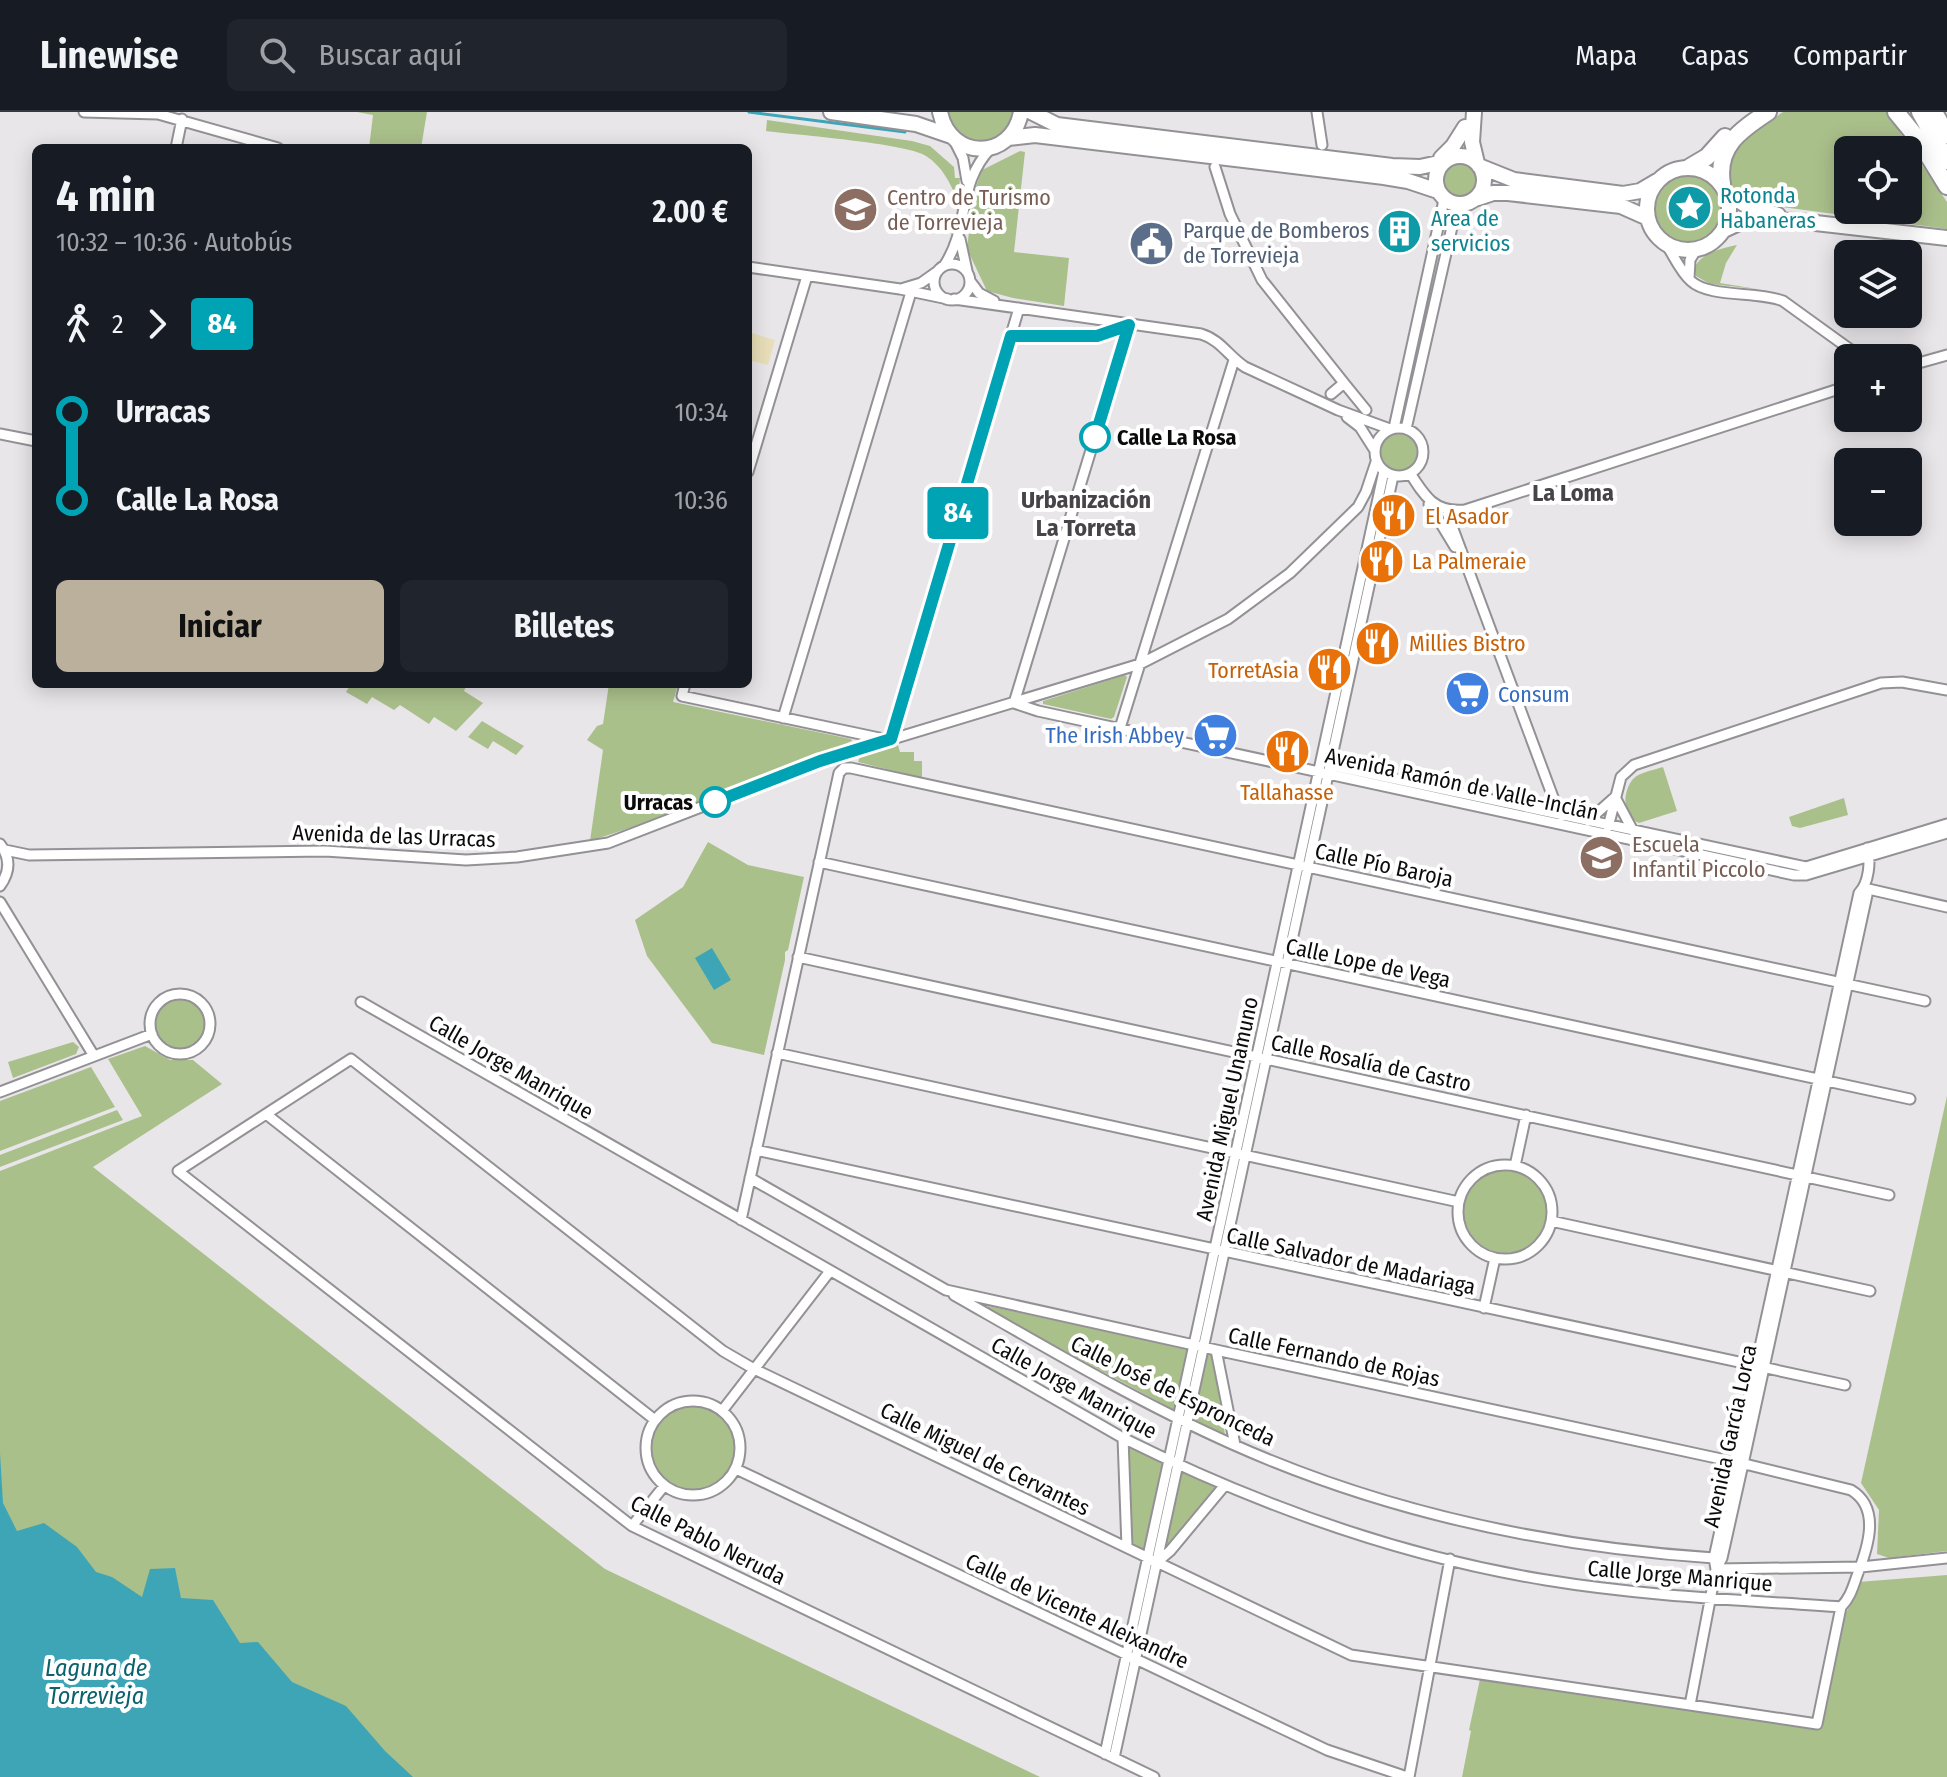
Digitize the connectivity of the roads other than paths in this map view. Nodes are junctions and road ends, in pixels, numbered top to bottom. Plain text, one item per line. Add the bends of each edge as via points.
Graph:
1 (84, 112) edge
2 (831, 112) edge
3 (940, 112) edge
4 (1021, 112) edge
5 (1031, 112) edge
6 (1317, 112) edge
7 (1474, 112) edge
8 (1752, 112) edge
9 (1768, 112) edge
10 (1896, 112) edge
11 (1920, 112) edge
12 (1934, 112) edge
13 (182, 119) junction
14 (1466, 119) edge
15 (1947, 135) edge
16 (952, 138) junction
17 (1008, 138) junction
18 (177, 144) edge
19 (265, 144) edge
20 (1322, 145) dead end
21 (991, 148) junction
22 (1458, 156) junction
23 (1947, 161) edge
24 (1437, 164) junction
25 (1478, 164) junction
26 (1215, 167) dead end
27 (1690, 167) junction
28 (1660, 178) junction
29 (968, 183) junction
30 (1947, 186) edge
31 (1724, 189) junction
32 (1478, 198) junction
33 (1446, 199) junction
34 (1648, 218) junction
35 (1798, 221) junction
36 (1724, 230) junction
37 (960, 235) junction
38 (1947, 238) edge
39 (1666, 244) junction
40 (1696, 250) junction
41 (752, 268) edge
42 (942, 268) junction
43 (807, 276) junction
44 (968, 276) junction
45 (1689, 279) junction
46 (900, 289) junction
47 (911, 292) junction
48 (951, 299) junction
49 (1004, 306) junction
50 (1019, 308) junction
51 (1129, 325) junction
52 (1011, 336) junction
53 (1843, 344) edge
54 (1947, 355) edge
55 (1234, 360) junction
56 (1922, 362) edge
57 (1344, 383) junction
58 (1834, 391) edge
59 (1331, 394) dead end
60 (1338, 410) junction
61 (1366, 410) dead end
62 (1392, 428) junction
63 (1406, 429) junction
64 (0, 434) edge
65 (32, 440) edge
66 (1374, 449) junction
67 (752, 459) edge
68 (1376, 462) junction
69 (1410, 473) junction
70 (1389, 474) junction
71 (1427, 500) junction
72 (1446, 510) junction
73 (1470, 578) junction
74 (1140, 664) junction
75 (684, 688) edge
76 (1947, 690) edge
77 (1014, 703) junction
78 (783, 718) junction
79 (1120, 728) junction
80 (889, 739) junction
81 (850, 751) junction
82 (851, 768) junction
83 (1326, 770) junction
84 (1615, 797) junction
85 (1561, 819) junction
86 (1588, 821) junction
87 (1947, 824) edge
88 (1608, 829) junction
89 (1632, 830) junction
90 (1947, 833) edge
91 (2, 847) edge
92 (1868, 852) junction
93 (24, 855) junction
94 (819, 862) junction
95 (8, 863) junction
96 (1303, 866) junction
97 (0, 886) edge
98 (1864, 888) junction
99 (0, 902) edge
100 (1947, 907) edge
101 (798, 957) junction
102 (1282, 962) junction
103 (1844, 984) junction
104 (1925, 1001) dead end
105 (361, 1002) dead end
106 (147, 1036) junction
107 (777, 1053) junction
108 (94, 1056) junction
109 (1262, 1058) junction
110 (1822, 1080) junction
111 (0, 1092) edge
112 (1910, 1099) dead end
113 (266, 1114) junction
114 (1526, 1115) junction
115 (756, 1150) junction
116 (1241, 1154) junction
117 (1515, 1166) junction
118 (1802, 1176) junction
119 (750, 1178) junction
120 (1889, 1195) dead end
121 (1459, 1202) junction
122 (741, 1220) junction
123 (1551, 1221) junction
124 (1220, 1251) junction
125 (1495, 1258) junction
126 (830, 1271) junction
127 (1781, 1272) junction
128 (946, 1290) junction
129 (1870, 1291) dead end
130 (1484, 1308) junction
131 (1199, 1346) junction
132 (1216, 1350) junction
133 (1759, 1368) junction
134 (754, 1369) junction
135 (1845, 1385) dead end
136 (722, 1411) junction
137 (655, 1420) junction
138 (1183, 1421) junction
139 (1123, 1438) junction
140 (1235, 1445) junction
141 (1174, 1463) junction
142 (1739, 1463) junction
143 (736, 1469) junction
144 (1225, 1485) junction
145 (664, 1486) junction
146 (632, 1526) junction
147 (1127, 1547) junction
148 (1718, 1558) junction
149 (1947, 1558) edge
150 (1450, 1559) junction
151 (1153, 1560) junction
152 (1861, 1567) junction
153 (1716, 1569) junction
154 (1710, 1598) junction
155 (1841, 1607) junction
156 (1131, 1657) junction
157 (1429, 1667) junction
158 (1690, 1705) junction
159 (1110, 1756) junction
160 (1154, 1777) edge
161 (1408, 1777) edge

1 - 13 street
2 - 16 main road via 916,124
3 - 16 main road
4 - 17 main road
5 - 24 main road via 1057,125 1392,166
6 - 20 street
7 - 25 main road via 1472,142
8 - 27 highway
9 - 31 highway via 1726,148 1720,166
10 - 30 highway
11 - 23 highway
12 - 15 highway
13 - 18 street
13 - 19 street
14 - 22 main road
14 - 24 main road
16 - 21 main road via 974,148
16 - 29 street
17 - 21 main road
17 - 33 main road via 1035,135 1369,175 1408,181
21 - 29 street
22 - 24 main road
22 - 25 main road
24 - 33 main road
25 - 28 main road via 1514,180 1623,194
25 - 32 main road via 1484,179
26 - 57 street via 1231,218 1262,280
27 - 28 main road
27 - 31 main road via 1708,172
28 - 34 main road via 1650,192
29 - 37 street
31 - 35 main road via 1744,204
31 - 36 main road via 1730,212
32 - 33 main road via 1468,204
32 - 34 main road via 1522,194 1621,206
33 - 62 street
33 - 63 street
34 - 39 main road
35 - 36 main road via 1748,220
35 - 38 main road
36 - 40 main road
37 - 42 street
37 - 44 street
39 - 40 main road
39 - 45 street
40 - 45 street
41 - 43 street
42 - 44 street via 959,265
42 - 46 street via 921,283
42 - 48 street via 935,284
43 - 46 street
43 - 67 street
44 - 48 street via 967,291
44 - 49 street via 979,293
45 - 53 street via 1700,287 1783,301
46 - 47 street
47 - 48 street
47 - 78 street
48 - 49 street
49 - 50 street
50 - 51 street
50 - 52 street
51 - 52 street via 1097,336
51 - 55 street via 1211,337
51 - 77 street
52 - 80 street
54 - 56 street
55 - 60 street
55 - 74 street
57 - 59 street
57 - 61 street
58 - 72 street via 1465,510
60 - 62 street
60 - 66 street via 1360,427
62 - 63 street
62 - 66 street
63 - 69 street via 1419,438 1423,451 1420,464
64 - 65 street
66 - 68 street
68 - 70 street
68 - 74 street, Avenida de las Urracas via 1358,507 1290,573 1228,619
69 - 70 street
69 - 71 street
70 - 83 street, Avenida Miguel Unamuno
71 - 72 street
71 - 73 street
72 - 73 street
73 - 85 street
74 - 77 street, Avenida de las Urracas
74 - 79 street
75 - 78 street via 682,696
76 - 84 street via 1881,683 1634,765 1621,777
77 - 79 street, Avenida Ramón de Valle-Inclán
77 - 80 street, Avenida de las Urracas
78 - 80 street
79 - 83 street, Avenida Ramón de Valle-Inclán
80 - 81 street, Avenida de las Urracas
81 - 82 street
81 - 93 street, Avenida de las Urracas via 616,840 517,857 460,860 325,851
82 - 94 street via 839,773
82 - 96 street, Calle Pío Baroja
83 - 85 street, Avenida Ramón de Valle-Inclán
83 - 96 street, Avenida Miguel Unamuno
84 - 86 street
84 - 88 street
84 - 89 street
85 - 86 street, Avenida Ramón de Valle-Inclán
85 - 88 street, Avenida Ramón de Valle-Inclán
86 - 88 street, Avenida Ramón de Valle-Inclán
87 - 92 street, Avenida Ramón de Valle-Inclán
88 - 89 street, Avenida Ramón de Valle-Inclán
88 - 92 street, Avenida Ramón de Valle-Inclán via 1794,875
89 - 92 street, Avenida Ramón de Valle-Inclán via 1806,867
90 - 92 street, Avenida Ramón de Valle-Inclán
91 - 93 street, Avenida de las Urracas
91 - 95 street
92 - 98 street, Avenida García Lorca
93 - 95 street, Avenida de las Urracas
94 - 101 street
94 - 102 street, Calle Lope de Vega
95 - 97 street
96 - 102 street, Avenida Miguel Unamuno
96 - 103 street, Calle Pío Baroja
98 - 100 street
98 - 103 street, Avenida García Lorca
99 - 108 street
101 - 107 street
101 - 109 street, Calle Rosalía de Castro
102 - 109 street, Avenida Miguel Unamuno
102 - 110 street, Calle Lope de Vega
103 - 104 street, Calle Pío Baroja
103 - 110 street, Avenida García Lorca
105 - 122 street, Calle Jorge Manrique
106 - 106 street via 163,1048 189,1052 204,1042 209,1015 190,996 172,995 152,1013
106 - 108 street
107 - 115 street
107 - 116 street
108 - 111 street
109 - 114 street, Calle Rosalía de Castro
109 - 116 street, Avenida Miguel Unamuno
110 - 112 street, Calle Lope de Vega
110 - 118 street, Avenida García Lorca
113 - 134 street, Calle Miguel de Cervantes via 351,1059 723,1351
113 - 137 street
113 - 146 street, Calle Pablo Neruda via 178,1171
114 - 117 street
114 - 118 street, Calle Rosalía de Castro
115 - 119 street
115 - 124 street, Calle Salvador de Madariaga
116 - 121 street
116 - 124 street, Avenida Miguel Unamuno
117 - 121 street via 1494,1166 1475,1175
117 - 123 street via 1544,1186
118 - 120 street, Calle Rosalía de Castro
118 - 127 street, Avenida García Lorca
119 - 122 street
119 - 128 street, Calle Fernando de Rojas
121 - 125 street via 1459,1223 1468,1242
122 - 126 street, Calle Jorge Manrique
123 - 125 street via 1535,1248 1516,1258
123 - 127 street
124 - 130 street, Calle Salvador de Madariaga
124 - 131 street, Avenida Miguel Unamuno
125 - 130 street
126 - 134 street
126 - 139 street, Calle Jorge Manrique
127 - 129 street
127 - 133 street, Avenida García Lorca
128 - 131 street, Calle Fernando de Rojas
128 - 138 street, Calle José de Espronceda
130 - 133 street, Calle Salvador de Madariaga
131 - 132 street, Calle Fernando de Rojas
131 - 138 street, Avenida Miguel Unamuno
132 - 140 street
132 - 142 street, Calle Fernando de Rojas
133 - 135 street, Calle Salvador de Madariaga
133 - 142 street, Avenida García Lorca
134 - 136 street
134 - 147 street, Calle Miguel de Cervantes
136 - 137 street via 691,1401 671,1406
136 - 143 street via 740,1442
137 - 145 street via 647,1439 647,1460
138 - 140 street, Calle José de Espronceda
138 - 141 street, Avenida Miguel Unamuno
139 - 141 street, Calle Jorge Manrique
139 - 147 street
140 - 148 street, Calle José de Espronceda via 1355,1490 1481,1526 1601,1547
141 - 144 street, Calle Jorge Manrique
141 - 151 street, Avenida Miguel Unamuno
142 - 148 street, Avenida García Lorca
142 - 152 street, Calle Fernando de Rojas via 1857,1493 1866,1503 1869,1520
143 - 145 street via 724,1485 707,1494 689,1496
143 - 156 street, Calle de Vicente Aleixandre
144 - 150 street, Calle Jorge Manrique via 1314,1520
144 - 151 street via 1170,1551
145 - 146 street
146 - 159 street, Calle Pablo Neruda
147 - 151 street, Calle Miguel de Cervantes
148 - 153 street, Avenida García Lorca
149 - 152 street
150 - 154 street, Calle Jorge Manrique via 1557,1581
150 - 157 street
151 - 156 street, Avenida Miguel Unamuno
151 - 157 street, Calle Miguel de Cervantes via 1351,1655
152 - 153 street
152 - 155 street
153 - 154 street, Avenida García Lorca
154 - 155 street, Calle Jorge Manrique
154 - 158 street, Avenida García Lorca
155 - 158 street via 1817,1724
156 - 159 street, Avenida Miguel Unamuno
156 - 161 street, Calle de Vicente Aleixandre via 1327,1750
157 - 158 street, Calle Miguel de Cervantes
157 - 161 street
159 - 160 street, Calle Pablo Neruda

